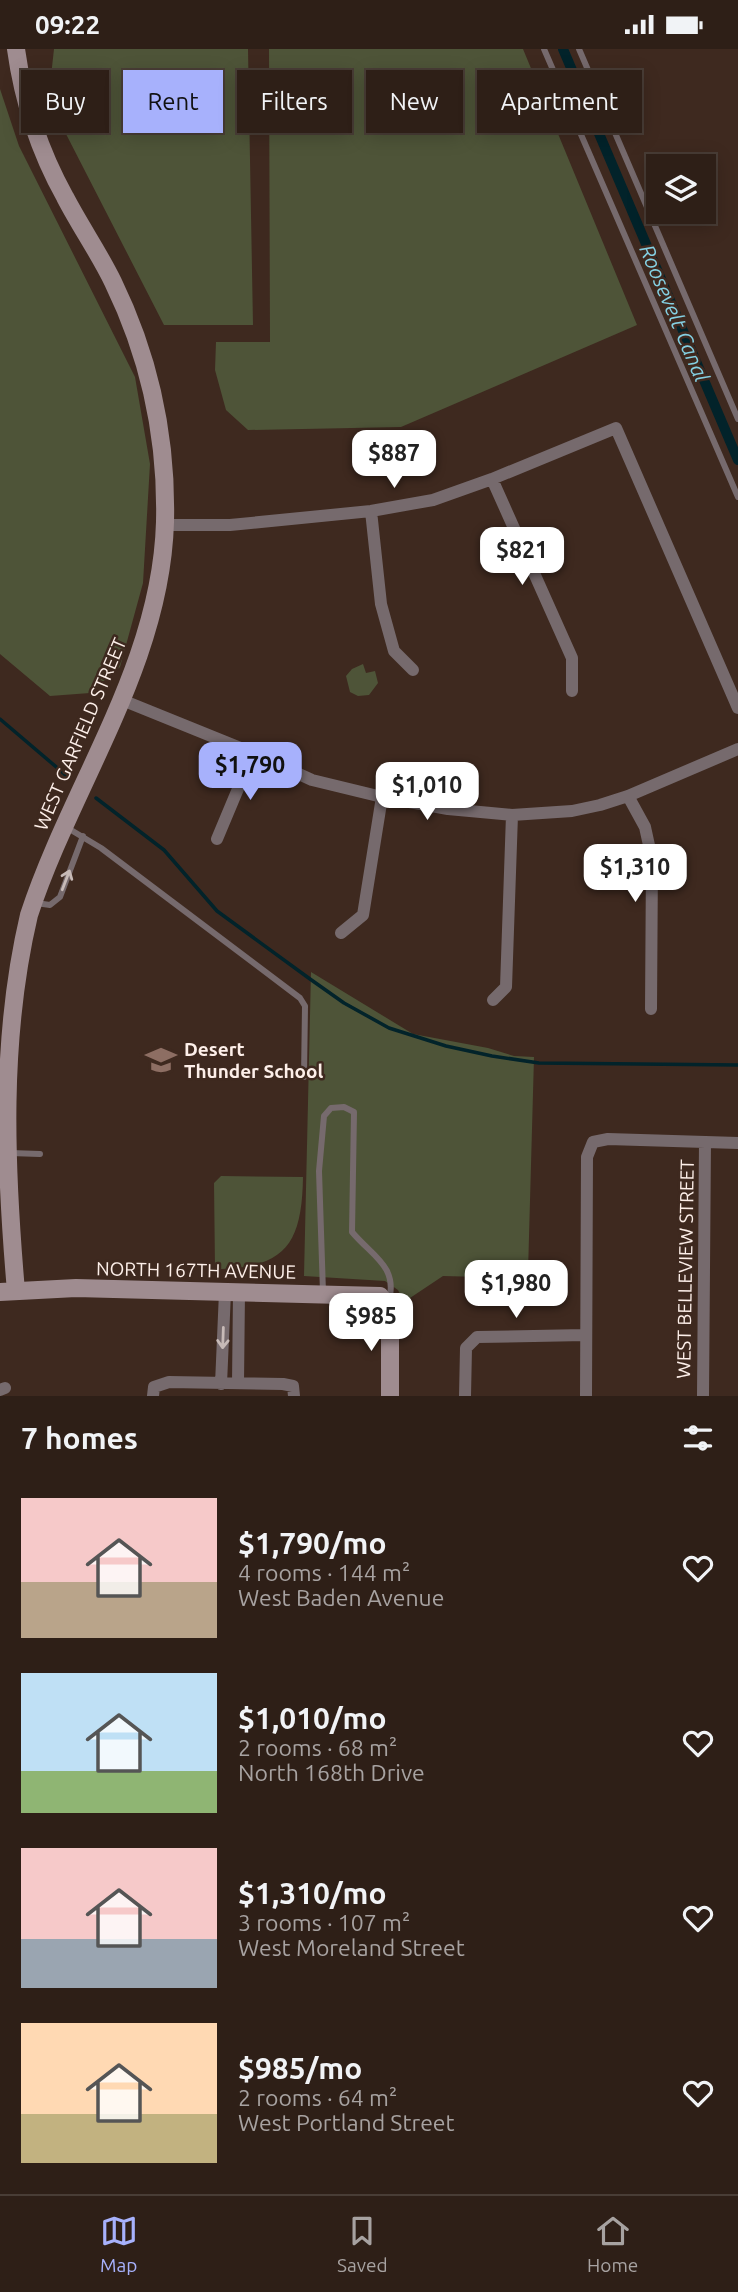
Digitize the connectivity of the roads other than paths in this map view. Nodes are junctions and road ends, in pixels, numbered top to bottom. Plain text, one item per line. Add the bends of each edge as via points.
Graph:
1 (16, 49) edge
2 (544, 49) edge
3 (579, 49) edge
4 (738, 419) edge
5 (492, 479) junction
6 (738, 497) edge
7 (370, 511) junction
8 (165, 525) junction
9 (413, 670) dead end
10 (572, 691) dead end
11 (122, 700) junction
12 (738, 708) edge
13 (738, 749) edge
14 (253, 753) junction
15 (628, 796) junction
16 (382, 797) junction
17 (512, 815) junction
18 (64, 827) junction
19 (83, 836) junction
20 (217, 839) dead end
21 (34, 902) junction
22 (341, 933) dead end
23 (493, 1000) dead end
24 (651, 1009) dead end
25 (304, 1077) dead end
26 (705, 1142) junction
27 (738, 1143) edge
28 (4, 1153) junction
29 (40, 1154) dead end
30 (8, 1291) edge
31 (232, 1292) junction
32 (323, 1294) junction
33 (388, 1303) junction
34 (585, 1335) junction
35 (221, 1384) junction
36 (238, 1384) junction
37 (293, 1391) edge
38 (154, 1392) edge
39 (390, 1396) edge
40 (465, 1396) edge
41 (586, 1396) edge
42 (703, 1396) edge

1 - 8 street, WEST GARFIELD STREET via 40,143 139,341 156,404
2 - 6 lane
3 - 4 lane
5 - 7 street via 433,500
5 - 10 street via 572,658
5 - 12 street via 616,428
7 - 8 street via 230,525
7 - 9 street via 381,604 394,650
8 - 11 street, WEST GARFIELD STREET via 154,603
11 - 14 street
11 - 18 street, WEST GARFIELD STREET
13 - 15 street
14 - 16 street via 312,780
14 - 20 street
15 - 17 street via 572,811
15 - 24 street via 645,827 652,859
16 - 17 street
16 - 22 street via 363,915
17 - 23 street via 506,986
18 - 19 lane
18 - 21 street, WEST GARFIELD STREET
21 -> 19 lane via 50,905 60,897
19 - 25 lane via 300,998 305,1006
21 - 28 street, WEST GARFIELD STREET via 5,1039
26 - 27 street
26 - 34 street via 593,1142 587,1157
26 - 42 street, WEST BELLEVIEW STREET
28 - 29 lane
28 - 30 street, WEST GARFIELD STREET
30 - 31 street, NORTH 167TH AVENUE
31 - 32 street, NORTH 167TH AVENUE
31 -> 35 street
31 - 36 street
32 - 33 street, NORTH 167TH AVENUE via 380,1296
32 - 33 lane via 319,1171 324,1117 331,1108 344,1107 354,1112 352,1232 390,1271
33 - 39 street
34 - 40 street via 477,1337 466,1348
34 - 41 street
35 - 36 street
35 - 38 street via 169,1383
36 - 37 street via 283,1384

